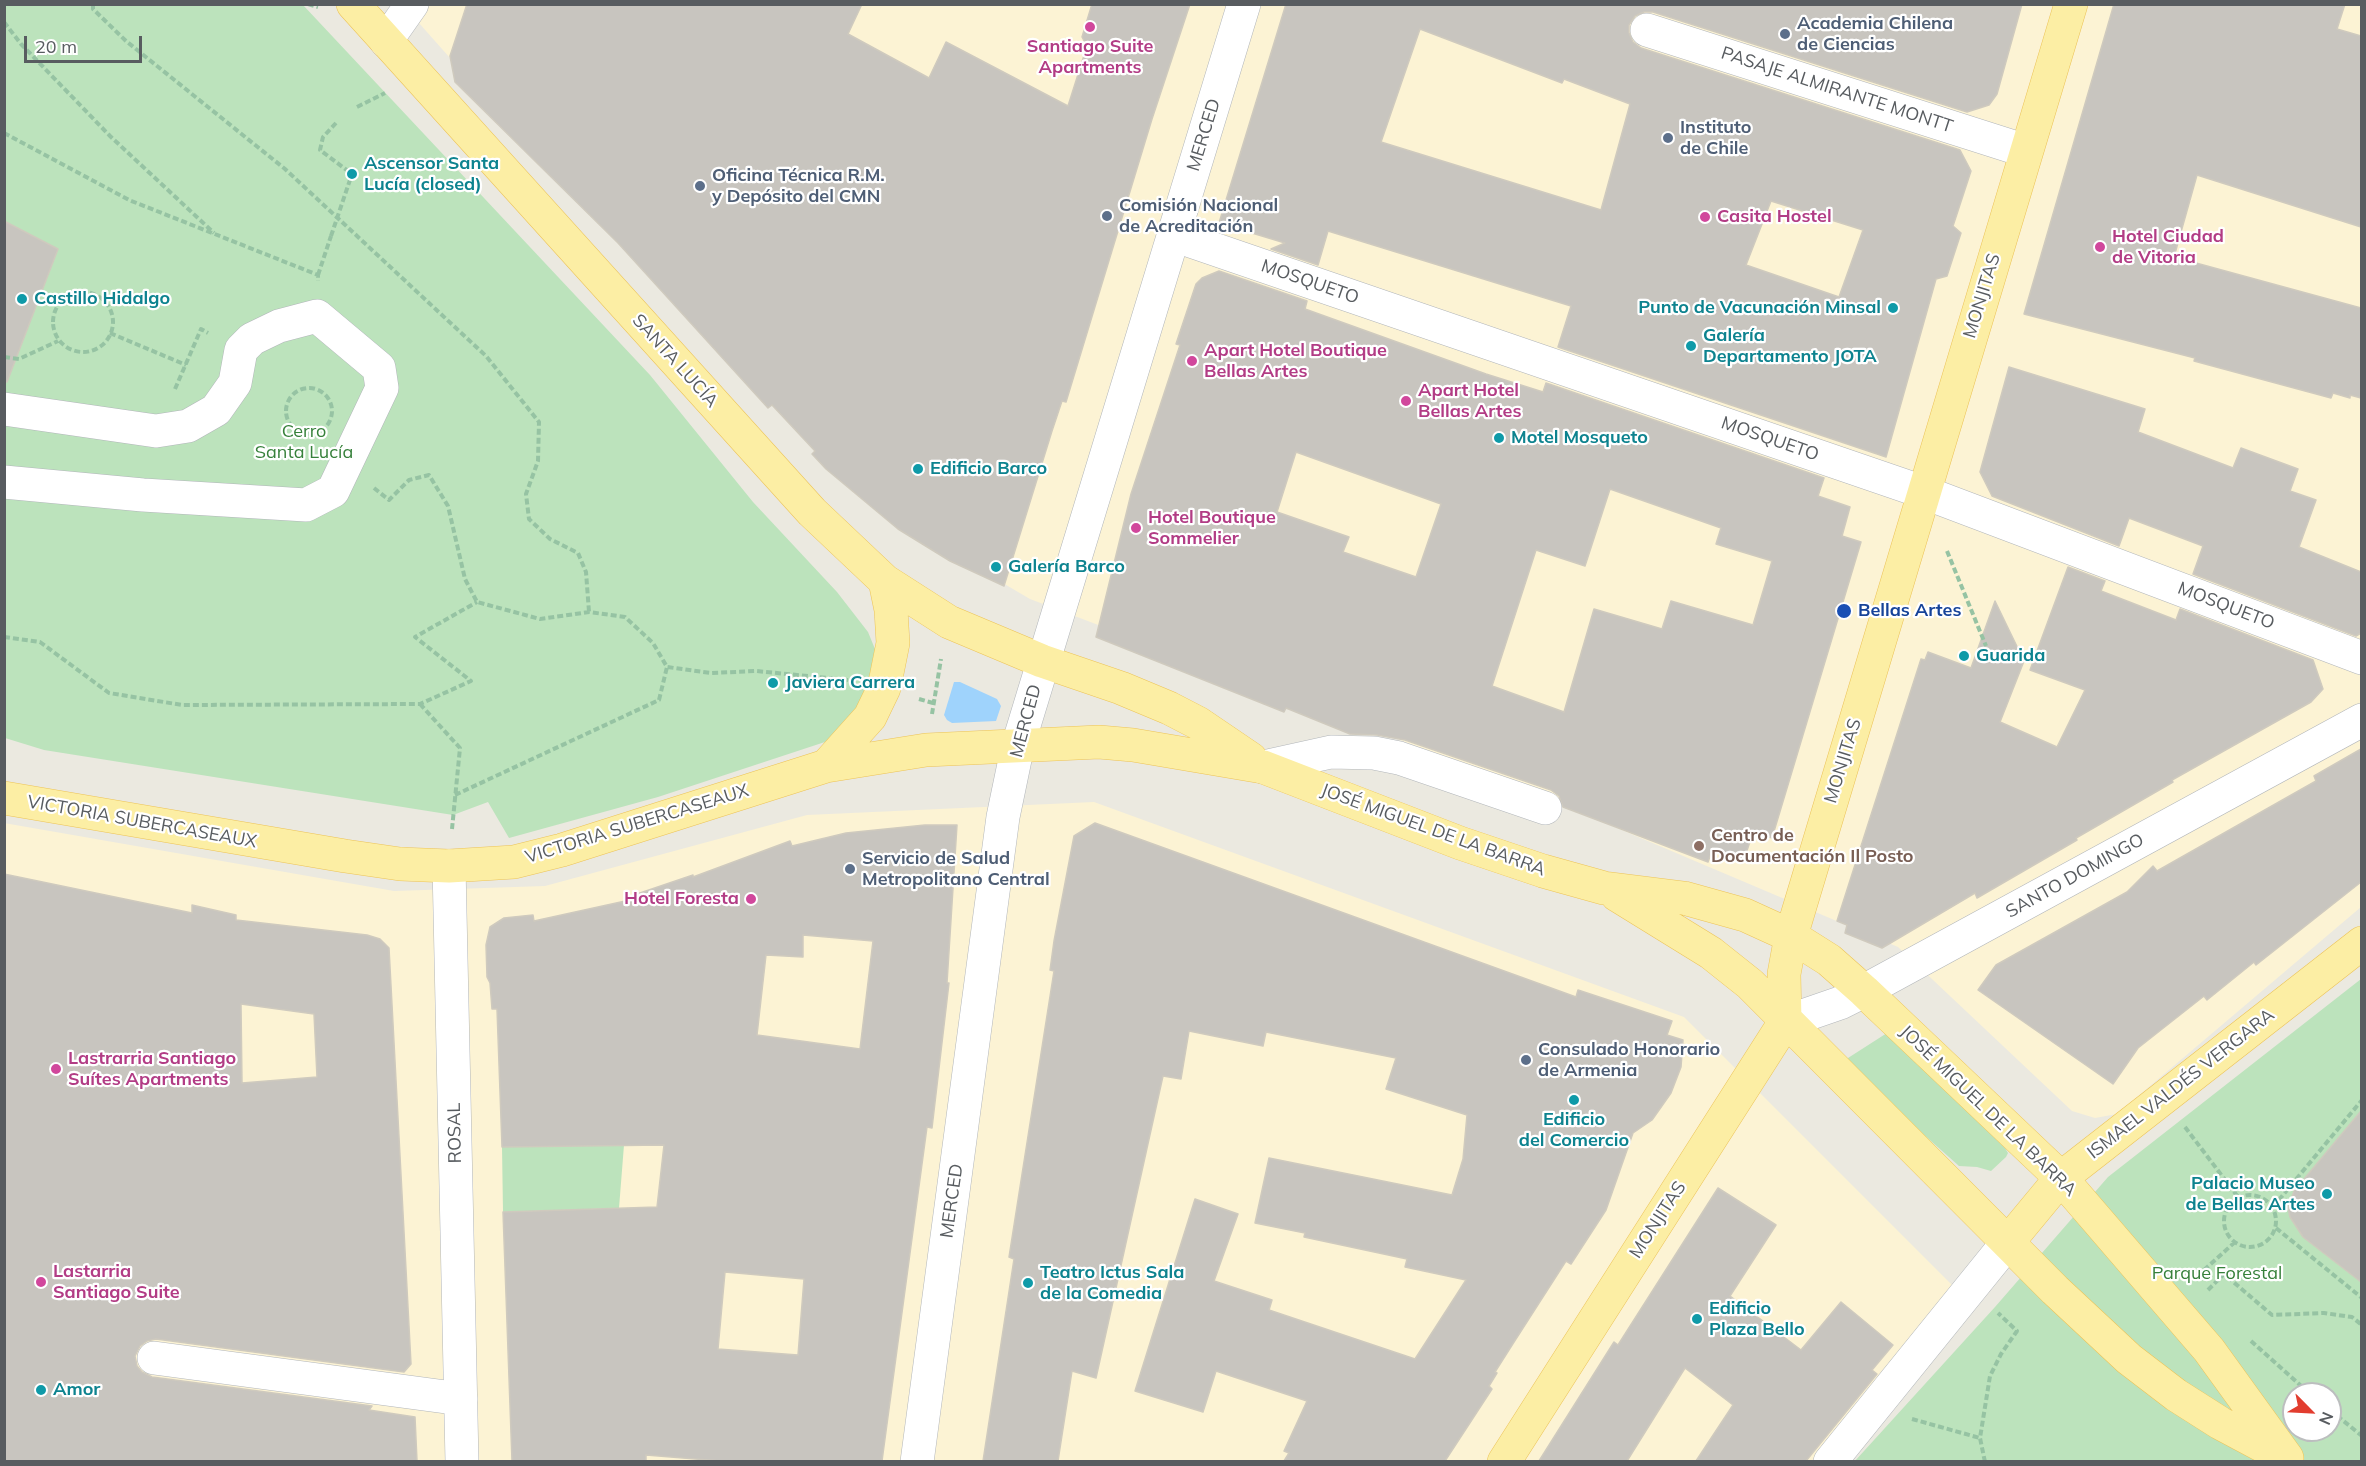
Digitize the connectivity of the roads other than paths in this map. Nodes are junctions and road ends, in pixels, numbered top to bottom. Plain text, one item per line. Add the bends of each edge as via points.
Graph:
1 (352, 4) edge
2 (412, 4) edge
3 (1244, 4) edge
4 (2071, 4) edge
5 (1647, 30) dead end
6 (386, 41) junction
7 (2026, 151) junction
8 (1173, 235) junction
9 (732, 402) dead end
10 (4, 409) edge
11 (4, 482) edge
12 (1923, 492) junction
13 (812, 512) junction
14 (885, 581) junction
15 (2361, 658) edge
16 (1042, 661) junction
17 (2361, 720) edge
18 (1018, 746) junction
19 (826, 766) junction
20 (1263, 767) junction
21 (4, 798) edge
22 (1545, 808) dead end
23 (449, 866) junction
24 (1604, 888) junction
25 (1791, 936) junction
26 (2361, 944) edge
27 (1864, 991) junction
28 (1785, 1022) junction
29 (2061, 1178) junction
30 (2008, 1242) junction
31 (154, 1358) dead end
32 (461, 1399) junction
33 (2289, 1460) edge
34 (462, 1461) edge
35 (917, 1461) edge
36 (1504, 1461) edge
37 (1830, 1461) edge

1 - 6 main road, SANTA LUCÍA
2 - 6 street
3 - 8 street, MERCED
4 - 7 main road, MONJITAS
5 - 7 street, PASAJE ALMIRANTE MONTT
6 - 13 main road, SANTA LUCÍA
7 - 12 main road, MONJITAS
8 - 12 street, MOSQUETO
8 - 16 street, MERCED
9 - 13 street via 822,501
10 - 11 street via 156,431 188,426 216,410 235,383 241,350 252,339 279,326 317,316 379,368 382,388 333,491 306,505
12 - 15 street, MOSQUETO
12 - 25 main road, MONJITAS
13 - 14 main road, SANTA LUCÍA
14 - 16 main road, SANTA LUCÍA via 949,622
14 - 19 main road via 893,643 884,688 870,717
16 - 18 street, MERCED
16 - 20 main road, JOSÉ MIGUEL DE LA BARRA via 1169,708
17 - 27 street, SANTO DOMINGO
18 - 19 main road, VICTORIA SUBERCASEAUX via 926,750
18 - 20 main road, JOSÉ MIGUEL DE LA BARRA via 1090,742 1133,745
18 - 35 street, MERCED via 1001,828
19 - 23 main road, VICTORIA SUBERCASEAUX via 562,850 514,862
20 - 22 street via 1331,752 1374,753
20 - 24 main road, JOSÉ MIGUEL DE LA BARRA via 1460,843
21 - 23 main road, VICTORIA SUBERCASEAUX via 345,856
23 - 32 street, ROSAL
24 - 25 main road, JOSÉ MIGUEL DE LA BARRA via 1712,904
24 - 28 main road, JOSÉ MIGUEL DE LA BARRA via 1711,953 1750,984
25 - 27 main road, JOSÉ MIGUEL DE LA BARRA via 1829,960
25 - 28 main road, MONJITAS via 1784,974
26 - 29 main road, ISMAEL VALDÉS VERGARA
27 - 28 street, SANTO DOMINGO
27 - 29 main road, JOSÉ MIGUEL DE LA BARRA
28 - 30 main road, JOSÉ MIGUEL DE LA BARRA
28 - 36 main road, MONJITAS
29 - 30 main road, ISMAEL VALDÉS VERGARA
29 - 33 main road, JOSÉ MIGUEL DE LA BARRA via 2209,1350
30 - 33 main road, JOSÉ MIGUEL DE LA BARRA via 2129,1359 2220,1423
30 - 37 street, ISMAEL VALDÉS VERGARA
31 - 32 street
32 - 34 street, ROSAL

